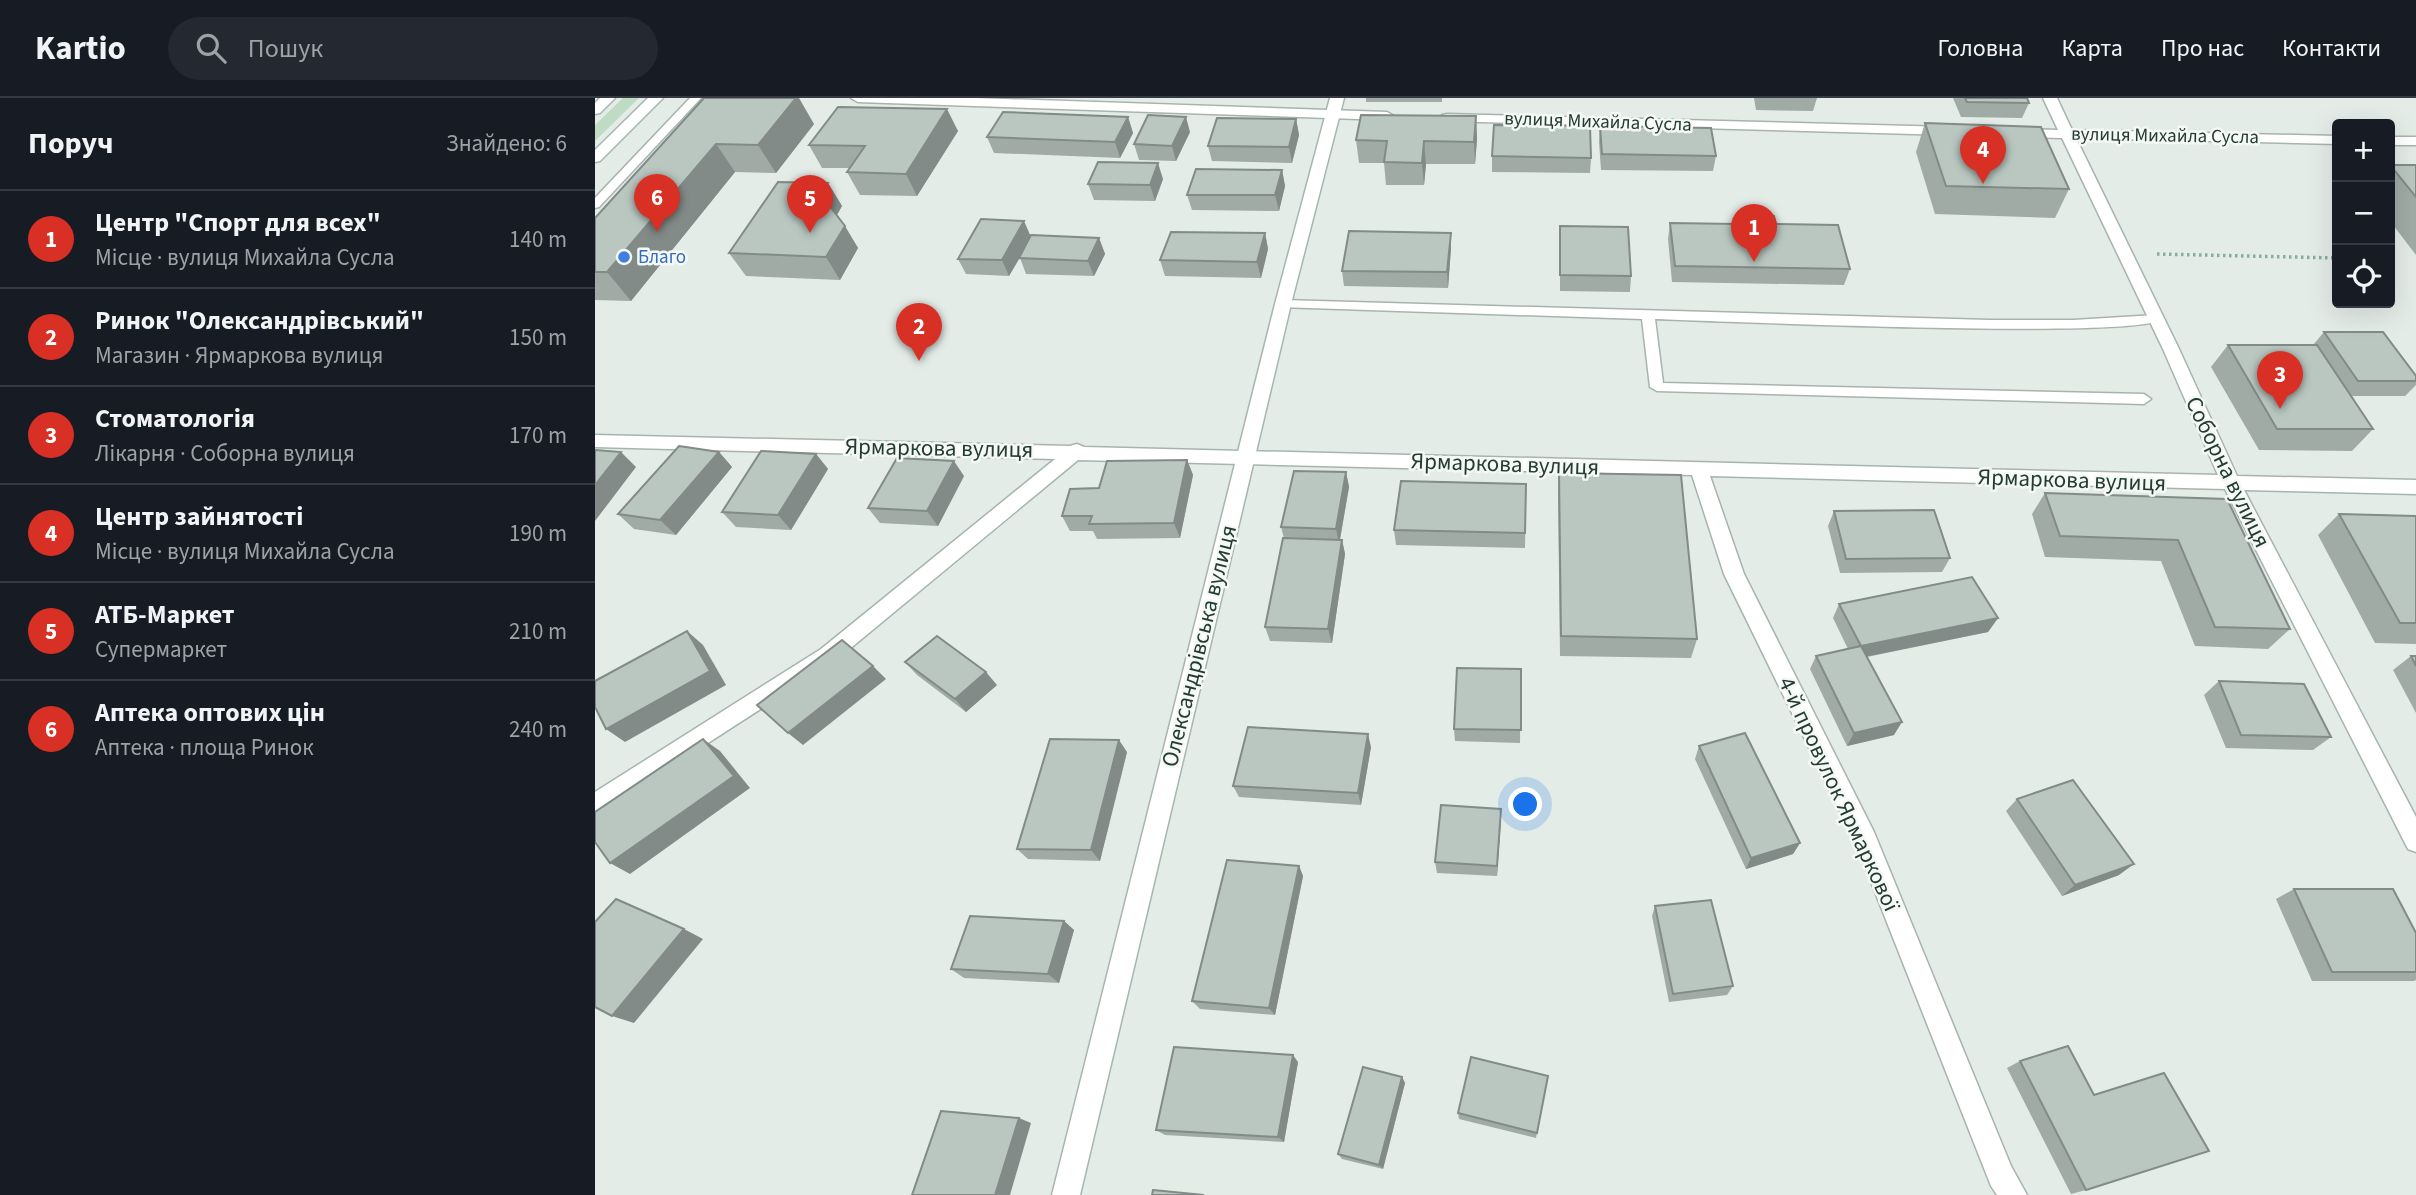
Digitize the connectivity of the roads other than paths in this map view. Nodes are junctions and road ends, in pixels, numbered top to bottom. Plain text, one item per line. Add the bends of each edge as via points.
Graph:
1 (608, 98) edge
2 (656, 98) edge
3 (697, 98) edge
4 (858, 98) edge
5 (2050, 98) edge
6 (1335, 106) edge
7 (595, 110) edge
8 (1402, 117) edge
9 (1429, 117) edge
10 (1970, 132) edge
11 (1998, 133) edge
12 (2067, 135) junction
13 (2332, 140) edge
14 (2395, 141) edge
15 (2416, 141) edge
16 (595, 158) edge
17 (595, 205) edge
18 (1283, 304) junction
19 (1648, 316) junction
20 (2156, 319) junction
21 (2144, 399) dead end
22 (595, 441) edge
23 (1077, 451) junction
24 (1245, 457) junction
25 (1699, 470) junction
26 (2232, 485) junction
27 (2416, 487) edge
28 (595, 805) edge
29 (2416, 841) edge
30 (1066, 1195) edge
31 (2013, 1195) edge

1 - 7 street
2 - 16 street
3 - 17 lane
4 - 6 street
5 - 12 street, Соборна вулиця
6 - 8 street
6 - 18 street, Олександрівська вулиця
9 - 10 street, вулиця Михайла Сусла
11 - 12 street, вулиця Михайла Сусла
12 - 13 street, вулиця Михайла Сусла
12 - 20 street, Соборна вулиця
14 - 15 street
18 - 19 lane
18 - 24 street, Олександрівська вулиця
19 - 20 lane via 2105,324
19 - 21 lane via 1657,387
20 - 26 street, Соборна вулиця
22 - 23 street, Ярмаркова вулиця
23 - 24 street, Ярмаркова вулиця
23 - 28 street via 828,655
24 - 25 street, Ярмаркова вулиця
24 - 30 street, Олександрівська вулиця
25 - 26 street, Ярмаркова вулиця
25 - 31 street, 4-й провулок Ярмаркової via 1734,575 1866,840 2001,1176
26 - 27 street, Ярмаркова вулиця
26 - 29 street, Соборна вулиця

